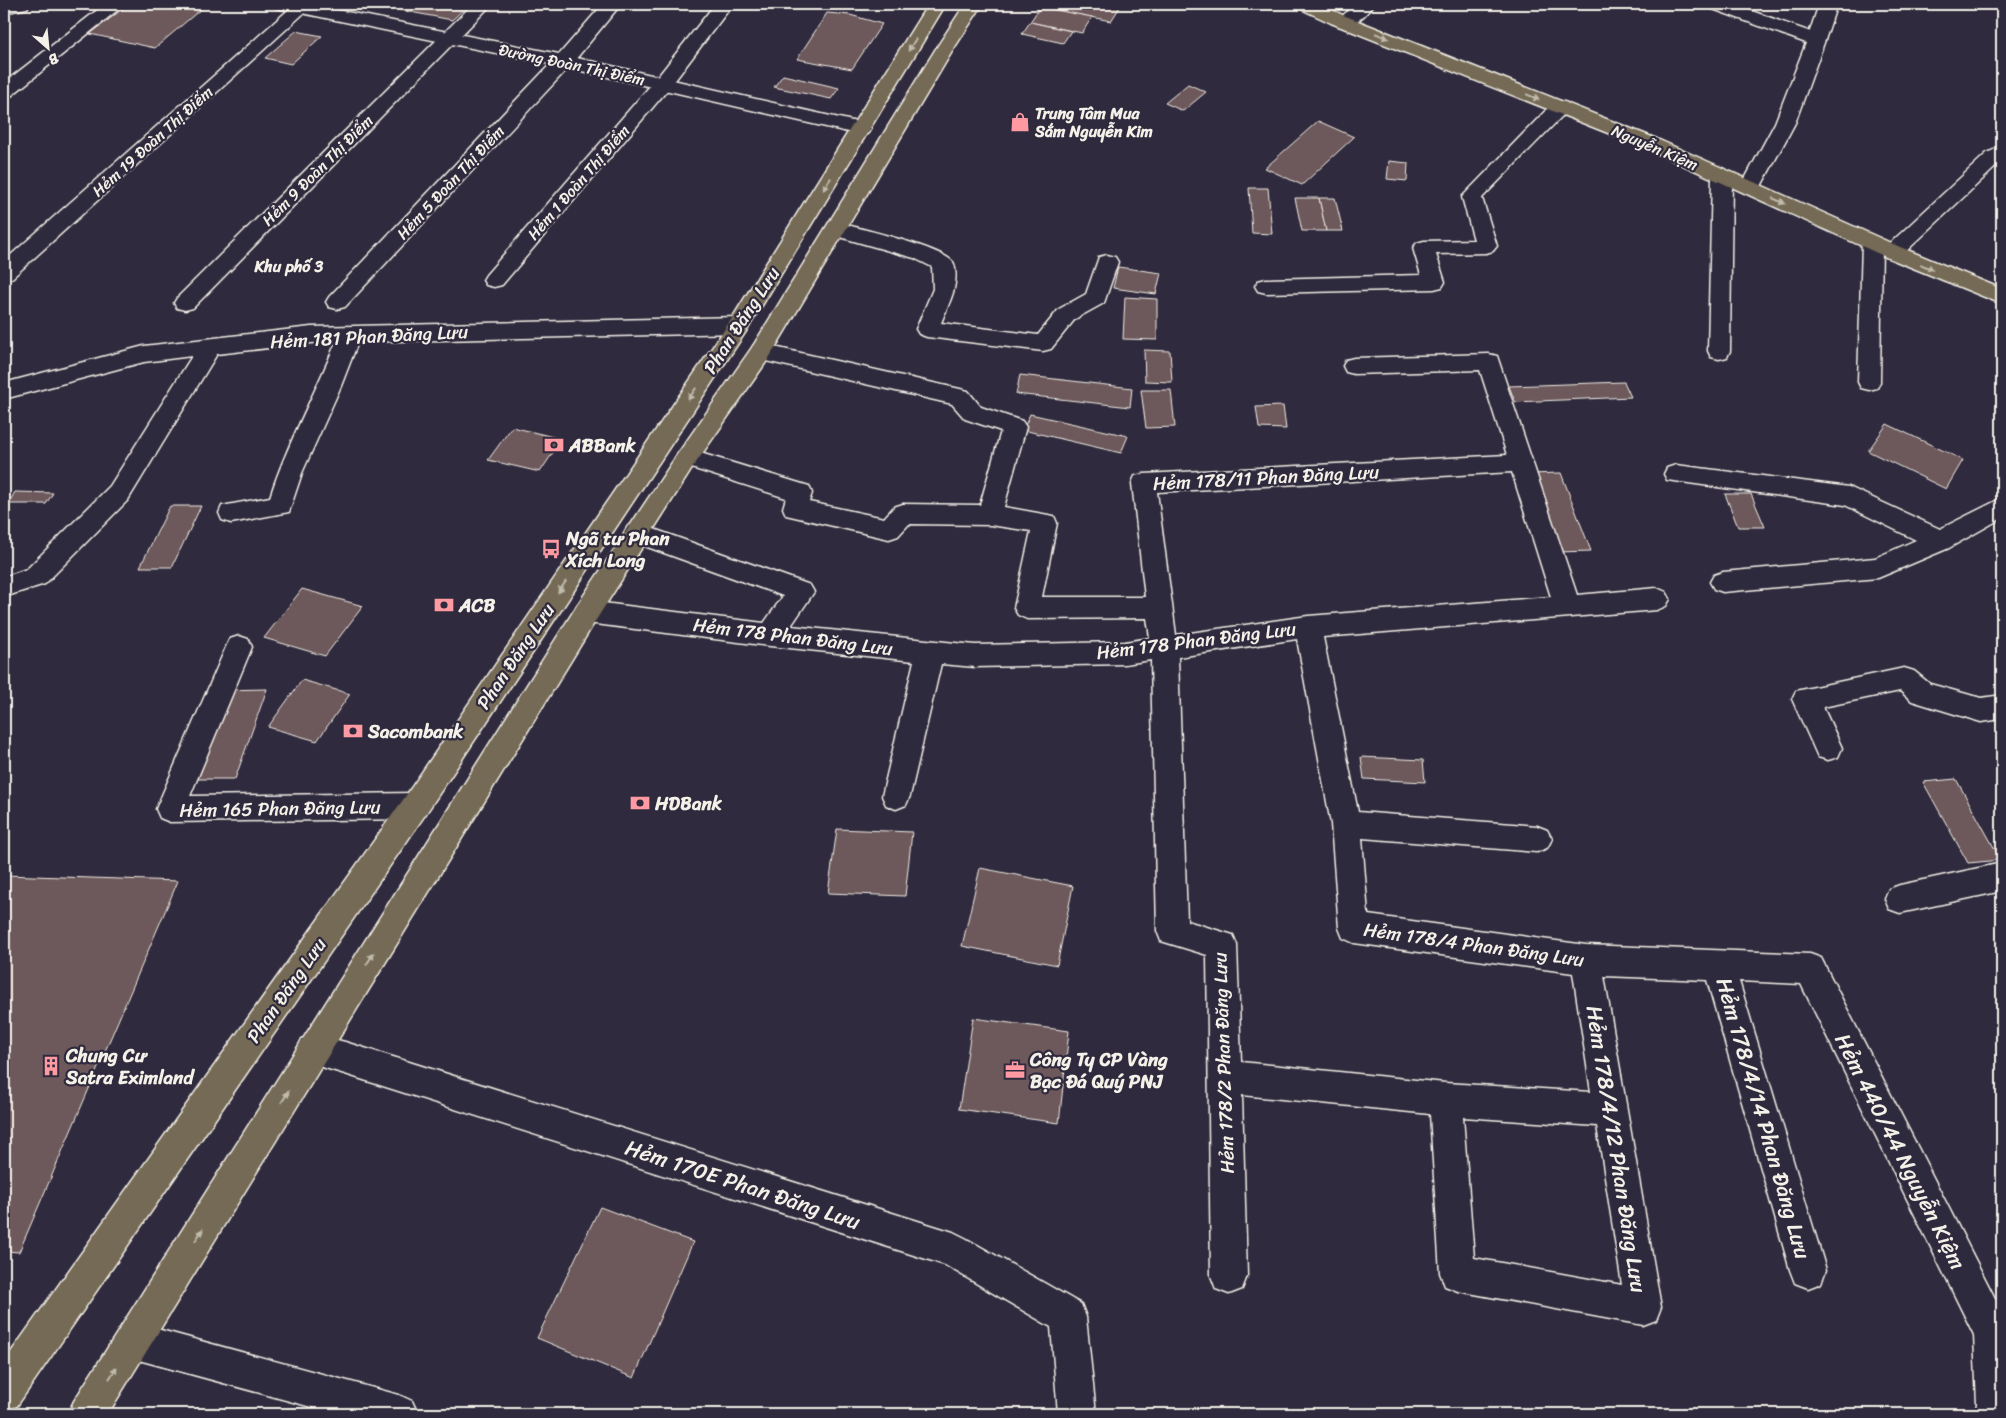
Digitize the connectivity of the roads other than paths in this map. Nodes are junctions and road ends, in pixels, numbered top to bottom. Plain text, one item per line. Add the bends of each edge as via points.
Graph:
1 (21, 4) edge
2 (116, 4) edge
3 (483, 4) edge
4 (612, 4) edge
5 (724, 4) edge
6 (937, 4) edge
7 (974, 4) edge
8 (1304, 4) edge
9 (1365, 4) edge
10 (1716, 4) edge
11 (1828, 4) edge
12 (296, 5) edge
13 (4, 8) edge
14 (1345, 22) junction
15 (448, 38) junction
16 (1816, 40) junction
17 (564, 61) junction
18 (663, 84) junction
19 (4, 92) edge
20 (1560, 107) junction
21 (861, 129) junction
22 (2002, 152) edge
23 (1722, 176) junction
24 (1750, 188) junction
25 (836, 229) junction
26 (1872, 243) junction
27 (1893, 252) junction
28 (1107, 262) dead end
29 (4, 273) edge
30 (494, 280) dead end
31 (1266, 286) dead end
32 (2002, 297) edge
33 (185, 302) dead end
34 (337, 302) dead end
35 (739, 325) junction
36 (350, 334) junction
37 (209, 348) junction
38 (1719, 351) dead end
39 (760, 352) junction
40 (1354, 366) dead end
41 (1869, 382) dead end
42 (4, 391) edge
43 (687, 458) junction
44 (1522, 463) junction
45 (1676, 474) dead end
46 (2002, 507) edge
47 (231, 513) dead end
48 (990, 515) junction
49 (637, 533) junction
50 (1940, 541) junction
51 (1723, 582) dead end
52 (4, 587) edge
53 (1657, 599) dead end
54 (1567, 605) junction
55 (1159, 607) junction
56 (588, 612) junction
57 (1308, 626) junction
58 (770, 635) junction
59 (1164, 646) junction
60 (239, 647) dead end
61 (930, 652) junction
62 (2002, 707) edge
63 (1828, 748) dead end
64 (896, 796) dead end
65 (414, 806) junction
66 (1346, 824) junction
67 (1537, 839) dead end
68 (2002, 877) edge
69 (1900, 898) dead end
70 (1586, 960) junction
71 (1719, 966) junction
72 (1810, 969) joint
73 (314, 1050) junction
74 (1225, 1077) junction
75 (1445, 1099) junction
76 (1609, 1110) junction
77 (1808, 1270) dead end
78 (1230, 1276) dead end
79 (1997, 1331) edge
80 (135, 1340) junction
81 (4, 1392) edge
82 (87, 1414) edge
83 (399, 1414) edge
84 (1077, 1414) edge
85 (1993, 1414) edge

1 - 13 street
2 - 19 street
3 - 15 street, Hẻm 9 Đoàn Thị Điểm
4 - 17 street, Hẻm 5 Đoàn Thị Điểm
5 - 18 street, Hẻm 1 Đoàn Thị Điểm
6 -> 21 main road, Phan Đăng Lưu
7 - 25 main road, Phan Đăng Lưu
8 - 14 main road, Nguyễn Kiệm
9 - 14 street
10 - 16 street
11 - 16 street
12 - 15 street, Đường Đoàn Thị Điểm
12 - 29 street, Hẻm 19 Đoàn Thị Điểm
14 -> 20 main road, Nguyễn Kiệm
15 - 17 street, Đường Đoàn Thị Điểm
15 - 33 street, Hẻm 9 Đoàn Thị Điểm
16 - 24 street via 1786,123
17 - 18 street, Đường Đoàn Thị Điểm
17 - 34 street, Hẻm 5 Đoàn Thị Điểm
18 - 21 street, Đường Đoàn Thị Điểm
18 - 30 street, Hẻm 1 Đoàn Thị Điểm
20 - 23 main road, Nguyễn Kiệm
20 - 31 street via 1472,197 1486,246 1424,248 1434,282
21 -> 35 main road, Phan Đăng Lưu
22 - 27 street
23 - 24 main road, Nguyễn Kiệm
23 - 38 street
24 -> 26 main road, Nguyễn Kiệm
25 - 28 street via 921,252 943,264 944,289 927,329 946,332 1043,343 1067,314 1096,298
25 - 39 main road, Phan Đăng Lưu
26 - 27 main road, Nguyễn Kiệm
26 - 41 street
27 -> 32 main road, Nguyễn Kiệm
35 - 36 street, Hẻm 181 Phan Đăng Lưu
35 -> 65 main road, Phan Đăng Lưu
36 - 37 street, Hẻm 181 Phan Đăng Lưu via 311,335
36 - 47 street via 290,473 280,505
37 - 42 street, Hẻm 181 Phan Đăng Lưu via 144,354
37 - 52 street via 119,493 36,577
39 - 43 main road, Phan Đăng Lưu
39 - 48 street via 960,397 973,413 1014,427
40 - 44 street via 1489,362
43 - 48 street via 800,493 795,508 889,529 903,514
43 - 49 main road, Phan Đăng Lưu
44 - 54 street
44 - 55 street, Hẻm 178/11 Phan Đăng Lưu via 1144,483
45 - 50 street via 1849,496
46 - 50 street
48 - 55 street via 1045,523 1027,608
49 - 56 main road, Phan Đăng Lưu
49 - 58 street via 801,592
50 - 51 street via 1878,568
53 - 54 street, Hẻm 178 Phan Đăng Lưu
54 - 57 street, Hẻm 178 Phan Đăng Lưu
55 - 59 street, Hẻm 178/11 Phan Đăng Lưu
56 - 58 street, Hẻm 178 Phan Đăng Lưu
73 -> 56 main road, Phan Đăng Lưu
57 - 59 street, Hẻm 178 Phan Đăng Lưu
57 - 66 street, Hẻm 178/4 Phan Đăng Lưu
58 - 61 street, Hẻm 178 Phan Đăng Lưu
59 - 61 street, Hẻm 178 Phan Đăng Lưu via 1116,653 975,656
59 - 74 street, Hẻm 178/2 Phan Đăng Lưu via 1172,931 1222,945
60 - 65 street, Hẻm 165 Phan Đăng Lưu via 170,809
61 - 64 street
62 - 63 street via 1981,710 1922,693 1904,679 1806,699
65 - 81 main road, Phan Đăng Lưu
66 - 67 street
66 - 70 street, Hẻm 178/4 Phan Đăng Lưu via 1354,928
68 - 69 street
70 - 71 street, Hẻm 178/4 Phan Đăng Lưu
70 - 76 street, Hẻm 178/4/12 Phan Đăng Lưu
71 - 72 street, Hẻm 178/4 Phan Đăng Lưu
71 - 77 street, Hẻm 178/4/14 Phan Đăng Lưu
72 - 79 street, Hẻm 440/44 Nguyễn Kiệm
80 -> 73 main road, Phan Đăng Lưu
73 - 84 street, Hẻm 170E Phan Đăng Lưu via 953,1250 1068,1317
74 - 75 street
74 - 78 street, Hẻm 178/2 Phan Đăng Lưu
75 - 76 street
75 - 76 street, Hẻm 178/4/12 Phan Đăng Lưu via 1458,1273 1643,1307
79 - 85 street via 1996,1404
82 -> 80 main road, Phan Đăng Lưu
80 - 83 street

